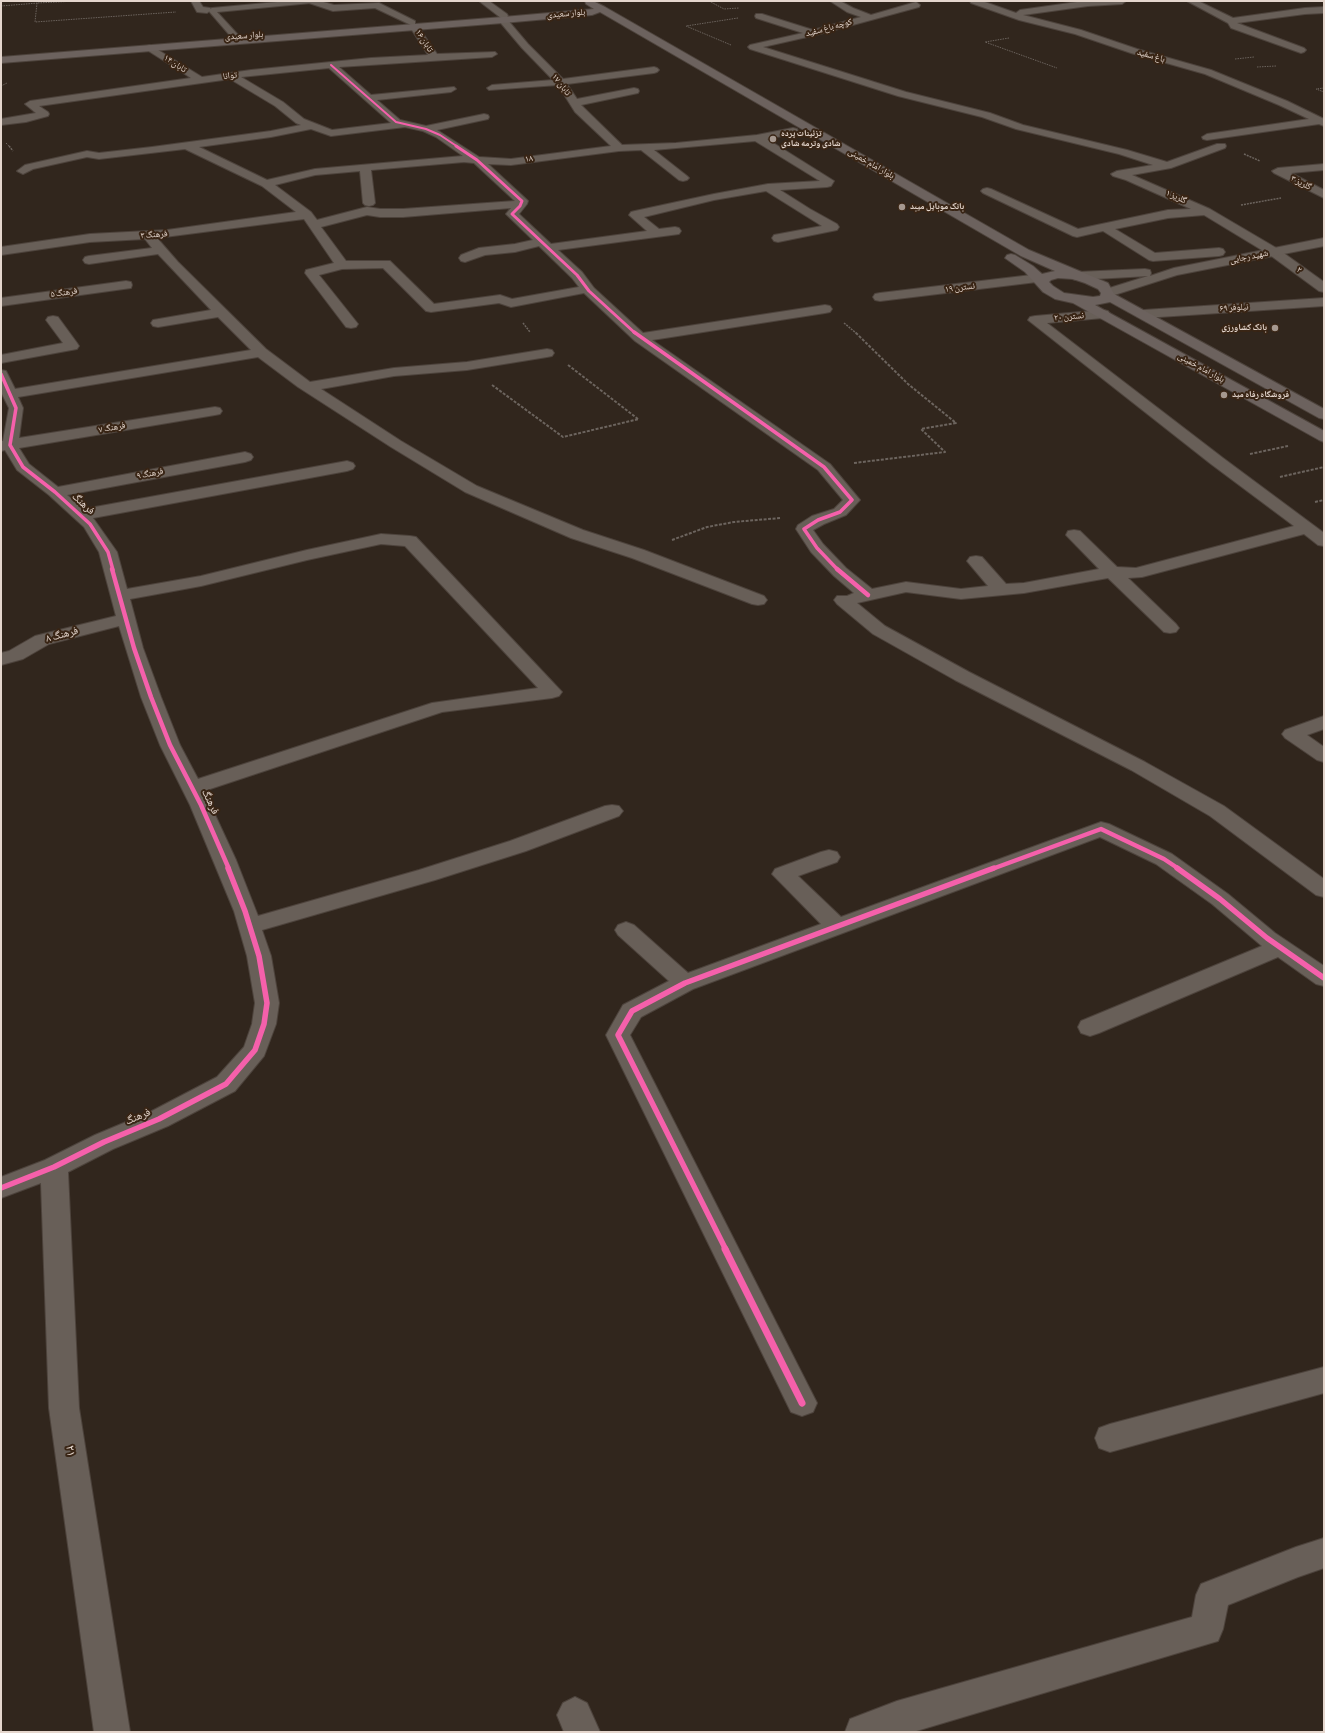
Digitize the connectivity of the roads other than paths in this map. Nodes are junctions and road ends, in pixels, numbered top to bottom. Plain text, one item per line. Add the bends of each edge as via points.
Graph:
1 (195, 1) edge
2 (312, 1) edge
3 (484, 1) edge
4 (834, 1) edge
5 (906, 1) edge
6 (974, 1) edge
7 (1122, 1) edge
8 (1191, 1) edge
9 (1312, 1) edge
10 (1006, 2) dead end
11 (574, 3) edge
12 (987, 6) junction
13 (1324, 6) edge
14 (592, 8) edge
15 (210, 10) junction
16 (1324, 10) edge
17 (557, 13) junction
18 (1011, 14) junction
19 (759, 16) road end
20 (869, 17) junction
21 (504, 18) junction
22 (606, 20) junction
23 (1232, 21) junction
24 (413, 25) junction
25 (813, 33) junction
26 (236, 37) junction
27 (195, 42) junction
28 (753, 47) junction
29 (150, 48) junction
30 (742, 49) road end
31 (1301, 50) dead end
32 (492, 54) dead end
33 (1, 55) edge
34 (433, 56) junction
35 (1, 60) edge
36 (332, 66) junction
37 (654, 70) dead end
38 (232, 76) junction
39 (200, 80) junction
40 (560, 82) junction
41 (492, 88) dead end
42 (451, 89) dead end
43 (634, 91) dead end
44 (368, 98) junction
45 (574, 103) junction
46 (484, 117) dead end
47 (1, 122) edge
48 (1322, 122) edge
49 (406, 124) junction
50 (311, 126) junction
51 (426, 129) junction
52 (793, 132) junction
53 (1207, 137) dead end
54 (757, 138) junction
55 (188, 146) junction
56 (642, 146) junction
57 (1221, 146) road end
58 (619, 148) junction
59 (825, 150) dead end
60 (477, 160) junction
61 (1167, 166) junction
62 (365, 167) junction
63 (1324, 167) edge
64 (23, 171) dead end
65 (683, 178) dead end
66 (266, 184) junction
67 (768, 187) junction
68 (988, 192) dead end
69 (1321, 194) edge
70 (369, 203) dead end
71 (521, 204) junction
72 (1206, 211) junction
73 (310, 220) junction
74 (1106, 228) junction
75 (675, 231) dead end
76 (656, 233) junction
77 (149, 236) junction
78 (778, 238) dead end
79 (1324, 242) edge
80 (545, 245) junction
81 (162, 250) junction
82 (1, 251) edge
83 (998, 251) dead end
84 (1219, 252) dead end
85 (1274, 252) junction
86 (465, 258) dead end
87 (89, 260) dead end
88 (342, 265) junction
89 (1174, 272) junction
90 (1075, 276) junction
91 (1041, 280) junction
92 (126, 285) dead end
93 (1324, 288) edge
94 (588, 289) junction
95 (1108, 294) junction
96 (880, 297) dead end
97 (1077, 300) junction
98 (1, 302) edge
99 (1324, 302) edge
100 (826, 309) road end
101 (222, 312) junction
102 (1103, 314) junction
103 (1144, 314) junction
104 (53, 320) dead end
105 (158, 323) dead end
106 (351, 324) dead end
107 (640, 338) junction
108 (261, 352) junction
109 (547, 353) dead end
110 (1, 359) edge
111 (1, 374) edge
112 (308, 387) junction
113 (9, 394) junction
114 (215, 411) dead end
115 (1324, 415) edge
116 (1324, 437) edge
117 (5, 446) edge
118 (245, 457) dead end
119 (347, 466) dead end
120 (55, 492) junction
121 (80, 515) junction
122 (1307, 528) junction
123 (1074, 535) dead end
124 (1324, 541) edge
125 (976, 561) dead end
126 (1112, 572) junction
127 (1001, 590) junction
128 (120, 595) junction
129 (868, 595) junction
130 (758, 600) dead end
131 (126, 619) junction
132 (1170, 628) dead end
133 (1, 659) edge
134 (1324, 722) edge
135 (1324, 756) edge
136 (192, 788) junction
137 (612, 811) dead end
138 (829, 857) dead end
139 (1324, 890) edge
140 (250, 926) junction
141 (838, 927) junction
142 (626, 930) dead end
143 (1280, 947) junction
144 (1324, 978) edge
145 (685, 983) junction
146 (1090, 1027) dead end
147 (54, 1167) junction
148 (1, 1188) edge
149 (1324, 1380) edge
150 (802, 1403) dead end
151 (1110, 1438) dead end
152 (1324, 1553) edge
153 (112, 1732) edge
154 (863, 1732) edge

1 - 15 street via 200,10
2 - 15 lane
2 - 24 street via 332,8 376,5
3 - 21 street, تابان ۱۷
4 - 20 street
5 - 20 street, کوچه باغ سفید via 916,5
6 - 12 street, باغ سفید
7 - 18 street
8 - 23 street
9 - 13 street
10 - 12 street
11 - 14 main road, بلوار امام خمینی
11 - 17 main road via 568,9
12 - 18 street, باغ سفید
14 - 17 main road, بلوار سعیدی
14 - 22 main road, بلوار امام خمینی
14 - 90 main road, بلوار امام خمینی via 1026,253
15 - 26 lane
16 - 23 street
17 - 21 main road, بلوار سعیدی
17 - 22 main road
18 - 48 street, باغ سفید via 1208,72
19 - 25 street
20 - 25 street, کوچه باغ سفید
21 - 24 main road, بلوار سعیدی
21 - 40 street, تابان ۱۷ via 525,46
22 - 52 main road, بلوار امام خمینی
23 - 31 street via 1234,26
24 - 26 main road, بلوار سعیدی
24 - 27 main road, بلوار سعیدی
24 - 34 street, تابان ۱۶
25 - 28 street, کوچه باغ سفید
26 - 27 main road, بلوار سعیدی
27 - 29 main road, بلوار سعیدی
27 - 33 main road, بلوار سعیدی
28 - 30 street, کوچه باغ سفید
28 - 61 street via 902,94
29 - 35 main road, بلوار سعیدی
29 - 39 street, تابان ۱۴
32 - 34 street, توانا
34 - 36 street, توانا
36 - 38 street, توانا
36 - 44 street
37 - 40 street
38 - 39 street, توانا
38 - 50 street
39 - 47 street, توانا via 30,104 44,114
40 - 41 street
40 - 45 street, تابان ۱۷
42 - 44 street
43 - 45 street
44 - 49 street via 396,122
45 - 58 street, تابان ۱۷
46 - 51 street
48 - 53 street
49 - 50 street via 331,133
49 - 51 street
50 - 55 street
51 - 60 street via 440,135
52 - 54 street, ۱۸
52 - 59 main road, بلوار امام خمینی
54 - 56 street, ۱۸ via 676,146
54 - 67 street via 828,181 827,184
55 - 64 street via 98,156 87,154 29,167
55 - 66 street
56 - 58 street, ۱۸
56 - 65 street
57 - 61 street
58 - 60 street, ۱۸ via 511,162
60 - 62 street, ۱۸
60 - 71 street via 522,201
61 - 72 street, گلریز ۱ via 1117,174
62 - 66 street, ۱۸ via 315,172
62 - 70 street
63 - 69 street, گلریز ۳ via 1278,171
66 - 73 street
67 - 76 street via 635,215
67 - 78 street via 833,227
68 - 74 street via 1077,233
71 - 73 street, فرهنگ ۳ via 403,212 367,211
71 - 80 street via 512,214
72 - 74 street via 1168,214
72 - 85 street, گلریز ۱
73 - 77 street, فرهنگ ۳ via 282,217
73 - 88 street
74 - 84 street via 1153,257
75 - 76 street
76 - 80 street
77 - 81 street
77 - 82 street, فرهنگ ۳ via 90,238
79 - 85 street, شهید رجایی
80 - 86 street via 483,252
80 - 94 street
81 - 87 street
81 - 101 street
83 - 91 main road via 1029,269
85 - 89 street, شهید رجایی
85 - 93 street, ۲
88 - 94 street via 386,264 431,308 500,299 511,303
88 - 106 street via 311,273
89 - 90 street
89 - 95 street
90 - 91 main road via 1052,275
90 - 95 main road, بلوار امام خمینی via 1104,286
91 - 96 street, نسترن ۱۹
91 - 97 main road via 1048,289 1060,296
92 - 98 street, فرهنگ ۵
94 - 107 street
95 - 97 main road via 1106,299
95 - 103 main road, بلوار امام خمینی
97 - 102 main road, بلوار امام خمینی
99 - 103 street, نیلوفر ۶۹
100 - 107 street
101 - 105 street
101 - 108 street
102 - 116 main road, بلوار امام خمینی
102 - 122 street, نسترن ۲۰ via 1035,320
103 - 115 main road, بلوار امام خمینی
104 - 110 street via 72,346
107 - 129 street via 824,467 852,500 840,512 818,520 804,529 817,548 840,572
108 - 112 street
108 - 113 street
109 - 112 street via 467,366 394,372
111 - 113 street
112 - 130 street via 471,489 577,534 638,554
113 - 117 street via 16,408
114 - 117 street, فرهنگ ۷
117 - 120 street, فرهنگ via 23,467
118 - 120 street, فرهنگ ۹
119 - 121 street
120 - 121 street, فرهنگ
121 - 128 street, فرهنگ via 90,524 108,552
122 - 124 street
122 - 126 street via 1136,572
123 - 126 street
125 - 127 street
126 - 127 street
126 - 132 street
127 - 129 street via 961,594 906,587
128 - 131 street, فرهنگ
128 - 136 street via 201,581 381,539 410,541 552,692 439,707
129 - 139 street via 843,600 879,630 962,676 1138,766 1217,811
131 - 133 street, فرهنگ ۸ via 42,640 16,655
131 - 136 street, فرهنگ via 151,697 170,745
134 - 135 street via 1292,734
136 - 140 street, فرهنگ via 225,860
137 - 140 street via 518,846 427,875
138 - 141 street via 783,874
140 - 147 street, فرهنگ via 259,956 267,1002 256,1050 226,1084 159,1119
141 - 143 street via 1101,829 1164,859
141 - 145 street
142 - 145 street
143 - 144 street
143 - 146 street
145 - 150 street via 632,1011 618,1035
147 - 148 street, فرهنگ
147 - 153 street, ۲۱ via 64,1408
149 - 151 street
152 - 154 street via 1213,1595 1206,1629 897,1719

